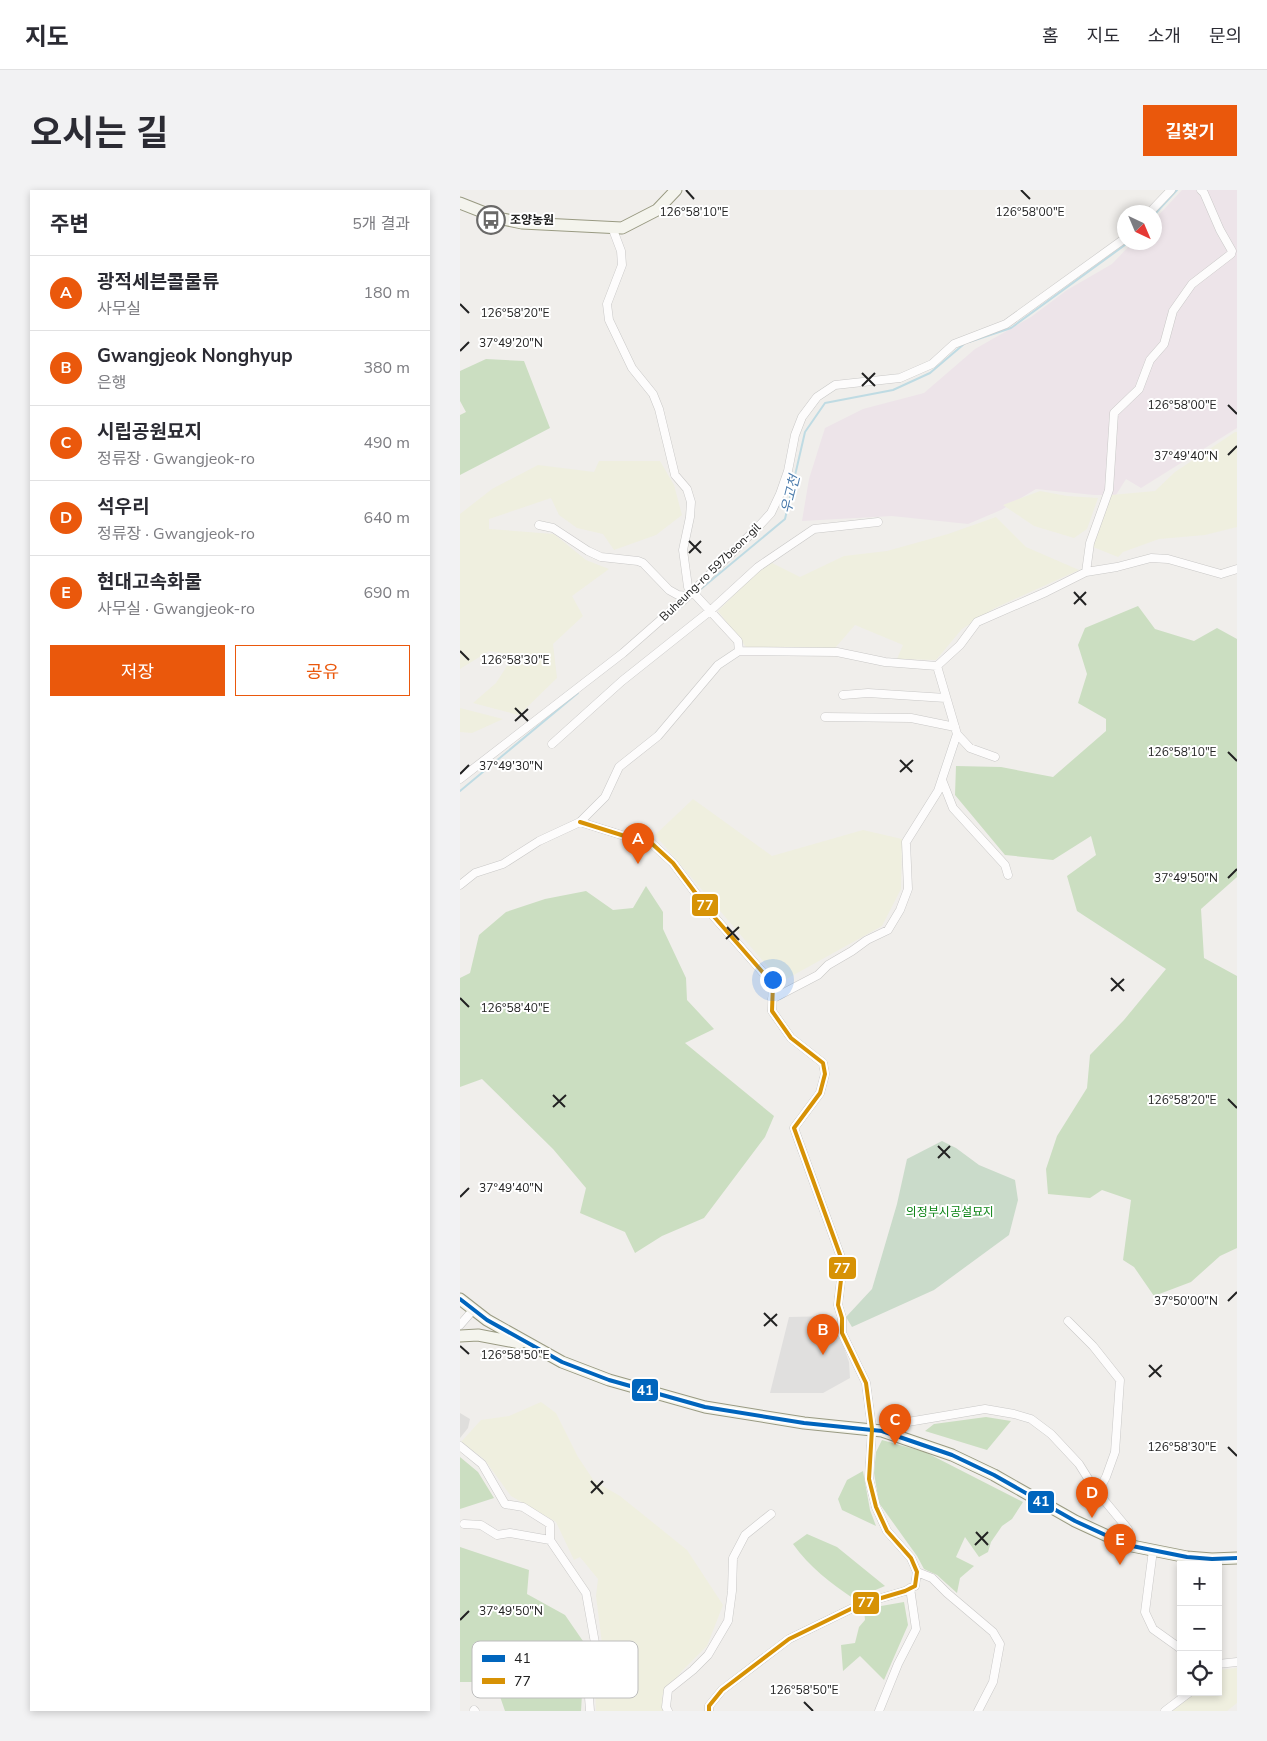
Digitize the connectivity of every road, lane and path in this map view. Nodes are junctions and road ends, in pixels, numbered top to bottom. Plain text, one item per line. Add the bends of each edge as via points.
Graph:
1 (676, 190) edge
2 (1171, 190) edge
3 (1201, 190) edge
4 (460, 203) edge
5 (1157, 205) edge
6 (612, 227) junction
7 (1117, 245) edge
8 (1231, 254) junction
9 (1237, 261) edge
10 (878, 522) dead end
11 (539, 525) dead end
12 (1237, 568) edge
13 (1086, 572) junction
14 (691, 594) junction
15 (709, 610) junction
16 (739, 651) junction
17 (937, 666) junction
18 (843, 695) dead end
19 (946, 698) junction
20 (825, 717) dead end
21 (956, 731) junction
22 (552, 744) dead end
23 (995, 756) dead end
24 (460, 779) edge
25 (942, 780) junction
26 (580, 822) junction
27 (1008, 875) dead end
28 (460, 885) edge
29 (772, 999) junction
30 (460, 1299) edge
31 (460, 1306) edge
32 (473, 1310) junction
33 (1068, 1321) dead end
34 (460, 1325) edge
35 (460, 1336) edge
36 (533, 1346) junction
37 (877, 1430) junction
38 (460, 1446) edge
39 (1098, 1492) junction
40 (771, 1514) dead end
41 (464, 1524) dead end
42 (550, 1540) junction
43 (1129, 1545) junction
44 (1153, 1550) junction
45 (1237, 1558) edge
46 (917, 1572) junction
47 (910, 1588) junction
48 (595, 1641) edge
49 (1177, 1646) edge
50 (1237, 1662) edge
51 (1222, 1664) edge
52 (1185, 1696) edge
53 (589, 1698) edge
54 (590, 1711) edge
55 (668, 1711) edge
56 (709, 1711) edge
57 (879, 1711) edge
58 (978, 1711) edge
59 (1165, 1711) edge

1 - 6 main road via 658,210 622,228
2 - 5 street
3 - 8 street
4 - 6 main road via 498,218 522,223
6 - 14 street via 621,251 622,266 607,304 609,320 632,368 653,394 675,475 687,489 690,517 683,550
7 - 14 street, Buheung-ro 597beon-gil via 1006,324 954,344 932,364 900,378 835,385 816,397 802,417 795,435 788,471 771,513
8 - 9 street
8 - 13 street via 1192,284 1173,311 1164,344 1150,360 1139,389 1114,413 1109,490 1090,543
10 - 15 street via 814,530 758,567
11 - 14 street via 553,528 601,557 638,561 669,590
12 - 13 street via 1221,574 1168,558 1151,558
13 - 17 street via 977,622 960,645
14 - 15 street
14 - 24 street, Buheung-ro 597beon-gil via 623,653
15 - 16 street via 738,641
15 - 22 street
16 - 17 street via 837,652 885,662
16 - 26 street via 718,665 658,736 619,767 605,797
17 - 19 street
18 - 19 street via 868,693
19 - 21 street
20 - 21 street via 911,718
21 - 23 street via 970,748
21 - 25 street
25 - 27 street via 953,808 1005,865
25 - 29 street via 906,842 908,889 888,930 828,965 818,975
26 - 28 street via 539,841 503,864 475,873
26 - 29 street via 648,840 673,863 709,911 773,984
29 - 37 street via 772,1011 791,1038 823,1064 825,1074 820,1093 794,1128 843,1263 838,1305 842,1334 866,1382
30 - 32 main road
31 - 32 main road
32 - 34 street
32 - 36 main road
33 - 39 street via 1120,1380 1115,1452
35 - 36 main road via 494,1337
36 - 37 main road via 562,1362 609,1380 705,1407 804,1423
37 - 39 street via 985,1409 1014,1414 1038,1423 1051,1434 1079,1464
37 - 43 main road via 952,1455 1076,1521
37 - 46 street via 869,1479 876,1507 887,1531 911,1558
38 - 42 street via 482,1464 505,1504 524,1507 550,1524
39 - 43 street via 1128,1530
40 - 55 street via 744,1535 733,1558 728,1621 708,1655 668,1690
41 - 42 street via 482,1525 497,1535 510,1533
42 - 48 street via 586,1593
43 - 44 main road
44 - 45 main road via 1187,1557
44 - 49 street via 1145,1612 1153,1629
46 - 47 street via 916,1586
46 - 58 street via 932,1578 993,1632 1000,1644 993,1682
47 - 56 street via 861,1604 789,1639 722,1690 709,1706
47 - 57 street via 916,1629
50 - 51 street
52 - 59 street
53 - 54 street

